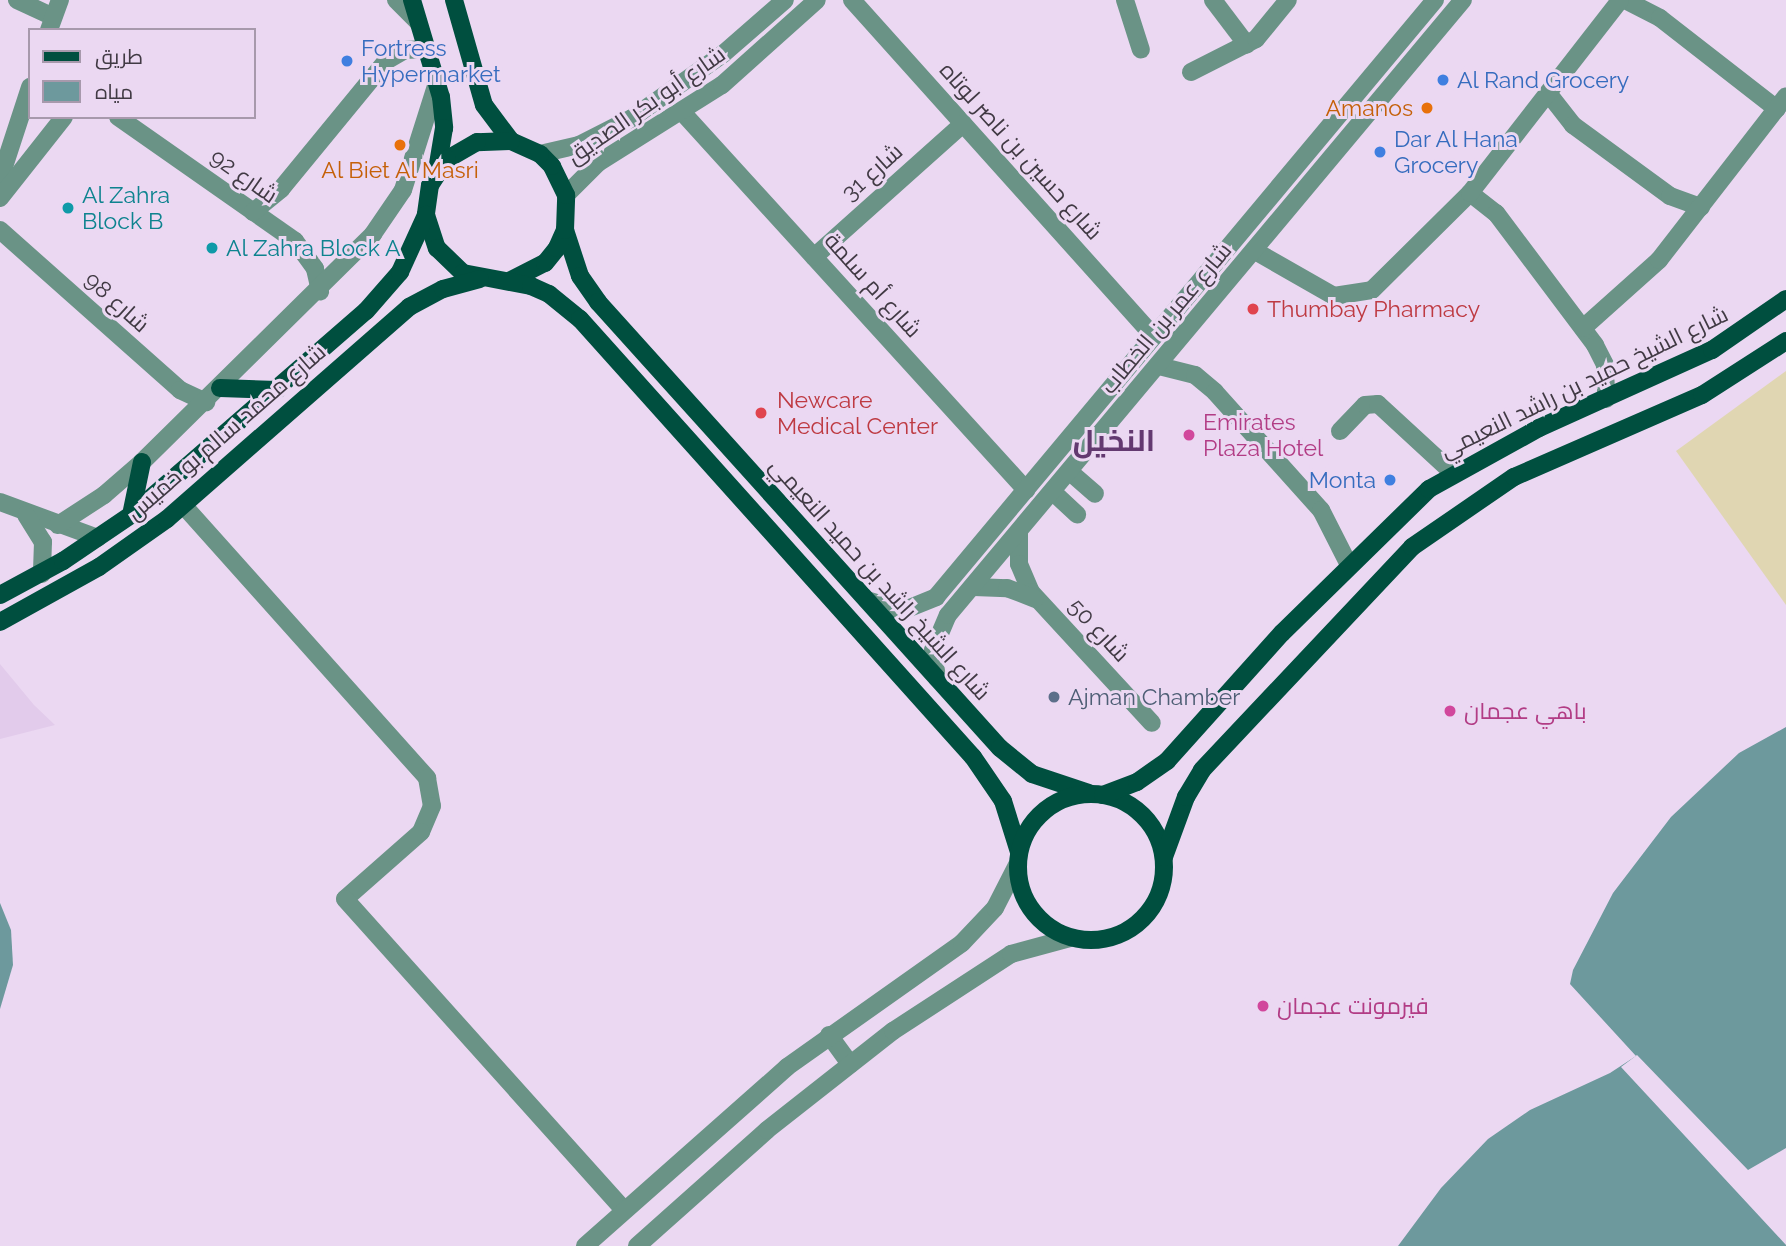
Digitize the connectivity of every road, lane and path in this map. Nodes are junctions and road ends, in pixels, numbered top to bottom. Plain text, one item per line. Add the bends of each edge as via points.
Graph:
1 (17, 0) edge
2 (60, 0) edge
3 (397, 0) edge
4 (412, 0) edge
5 (454, 0) edge
6 (817, 0) edge
7 (852, 0) edge
8 (1125, 0) edge
9 (1213, 0) edge
10 (1288, 0) edge
11 (1435, 0) edge
12 (1463, 0) edge
13 (1623, 0) edge
14 (777, 2) edge
15 (418, 22) junction
16 (51, 24) edge
17 (1247, 45) junction
18 (426, 49) junction
19 (1141, 50) dead end
20 (1191, 72) dead end
21 (437, 83) junction
22 (28, 93) edge
23 (1548, 93) junction
24 (1781, 103) edge
25 (682, 113) junction
26 (62, 119) edge
27 (121, 119) edge
28 (963, 124) junction
29 (511, 141) junction
30 (540, 154) junction
31 (437, 172) junction
32 (0, 179) edge
33 (1470, 193) junction
34 (566, 195) junction
35 (0, 198) edge
36 (1701, 207) junction
37 (253, 212) junction
38 (426, 215) junction
39 (0, 230) edge
40 (565, 230) junction
41 (1255, 251) junction
42 (814, 257) junction
43 (1213, 265) junction
44 (480, 279) junction
45 (511, 280) junction
46 (1230, 280) junction
47 (320, 291) junction
48 (1786, 299) edge
49 (1583, 328) junction
50 (1154, 336) junction
51 (1786, 341) edge
52 (1158, 366) junction
53 (220, 388) junction
54 (277, 390) junction
55 (1605, 400) junction
56 (206, 402) junction
57 (1085, 418) junction
58 (1340, 431) dead end
59 (1102, 433) junction
60 (142, 462) junction
61 (1070, 472) junction
62 (1453, 473) junction
63 (1026, 490) junction
64 (1053, 492) junction
65 (1095, 494) dead end
66 (0, 502) edge
67 (184, 506) junction
68 (131, 514) junction
69 (1077, 514) dead end
70 (26, 515) junction
71 (58, 525) junction
72 (1019, 533) junction
73 (98, 538) junction
74 (1349, 565) junction
75 (41, 574) junction
76 (974, 587) junction
77 (0, 595) edge
78 (867, 600) junction
79 (1038, 601) junction
80 (0, 622) edge
81 (937, 678) junction
82 (1152, 723) dead end
83 (1096, 794) junction
84 (1164, 857) junction
85 (1018, 859) junction
86 (1070, 938) junction
87 (829, 1035) junction
88 (850, 1064) junction
89 (623, 1209) junction
90 (585, 1246) edge
91 (637, 1246) edge

1 - 16 street
2 - 16 street
3 - 15 street
4 - 15 main road
5 - 29 main road via 484,105
6 - 25 street, شارع أبو بكر الصديق via 732,77
7 - 28 street, شارع حسين بن ناصر لوتاه
8 - 19 street
9 - 17 street
10 - 17 street via 1264,32
11 - 43 street, شارع عمر بن الخطاب
12 - 41 street, شارع عمر بن الخطاب
13 - 23 street
13 - 24 street via 1660,18
14 - 30 street, شارع أبو بكر الصديق via 723,54 632,118 579,145
15 - 18 main road
17 - 20 street
18 - 21 main road
18 - 37 street via 405,50 386,61 281,189
21 - 31 main road via 444,128
21 - 47 street via 403,190 373,234
22 - 32 street
23 - 33 street
23 - 36 street via 1573,125 1670,196
24 - 36 street
25 - 34 street, شارع أبو بكر الصديق via 598,163
25 - 42 street, شارع أم سلمة
26 - 35 street
27 - 37 street, شارع 92
28 - 42 street, شارع 31
28 - 50 street, شارع حسين بن ناصر لوتاه
29 - 30 main road
29 - 31 main road via 477,142 447,159
30 - 34 main road via 552,166
31 - 38 main road
33 - 41 street via 1383,282 1360,295 1321,292
33 - 49 street via 1496,213
34 - 40 main road
36 - 49 street via 1659,260
37 - 47 street, شارع 92 via 303,249 315,269
38 - 44 main road via 429,232 443,256 463,273
38 - 54 main road, شارع محمد سالم بو خميس via 391,285
39 - 56 street, شارع 98 via 180,390
40 - 45 main road via 545,262
40 - 78 main road, شارع الشيخ راشد بن حميد النعيمي via 576,268 598,302
41 - 46 street, شارع عمر بن الخطاب
42 - 63 street, شارع أم سلمة
43 - 46 street via 1222,267
43 - 50 street, شارع عمر بن الخطاب
44 - 45 main road
44 - 67 main road, شارع محمد سالم بو خميس via 443,289 409,307
45 - 85 main road via 549,293 580,319 973,757 1003,801
46 - 52 street, شارع عمر بن الخطاب
47 - 53 street
48 - 55 main road, شارع الشيخ حميد بن راشد النعيمي via 1712,350
49 - 55 street via 1605,365
50 - 57 street, شارع عمر بن الخطاب
51 - 84 main road via 1702,395 1514,477 1412,547 1202,770 1185,797
52 - 59 street, شارع عمر بن الخطاب
52 - 74 street via 1195,375 1215,391 1321,510
53 - 54 main road
53 - 56 street
54 - 68 main road, شارع محمد سالم بو خميس
55 - 62 main road, شارع الشيخ حميد بن راشد النعيمي
56 - 60 street
57 - 59 street via 1089,431
57 - 63 street, شارع عمر بن الخطاب
58 - 62 street via 1365,405 1378,404
59 - 61 street, شارع عمر بن الخطاب
60 - 68 main road
60 - 71 street via 104,495
61 - 64 street, شارع عمر بن الخطاب
61 - 65 street
62 - 74 main road, شارع الشيخ حميد بن راشد النعيمي via 1413,503
63 - 78 street, شارع عمر بن الخطاب via 926,604 902,611
64 - 69 street
64 - 72 street, شارع عمر بن الخطاب
66 - 70 street
67 - 80 main road, شارع محمد سالم بو خميس via 99,567
67 - 89 street via 427,778 432,806 421,832 345,899
68 - 73 main road, شارع محمد سالم بو خميس
70 - 71 street
70 - 75 street via 43,542
71 - 73 street
72 - 76 street, شارع عمر بن الخطاب
72 - 79 street, شارع 50 via 1019,564
73 - 75 main road, شارع محمد سالم بو خميس
74 - 83 main road, شارع الشيخ حميد بن راشد النعيمي via 1167,761 1137,782
75 - 77 main road, شارع محمد سالم بو خميس
76 - 79 street, شارع 50 via 1007,588
76 - 81 street, شارع عمر بن الخطاب via 938,632 933,650
78 - 81 main road, شارع الشيخ راشد بن حميد النعيمي
79 - 82 street, شارع 50
81 - 83 main road, شارع الشيخ راشد بن حميد النعيمي via 1015,762 1050,783
83 - 84 main road via 1137,809 1150,822
83 - 85 main road via 1069,797 1036,818
84 - 86 main road via 1164,878 1147,915 1112,938
85 - 86 main road via 1019,884 1032,910 1052,930
85 - 87 street via 995,908 962,943
86 - 88 street via 1011,954
87 - 88 street
87 - 89 street
88 - 91 street via 767,1130
89 - 90 street

